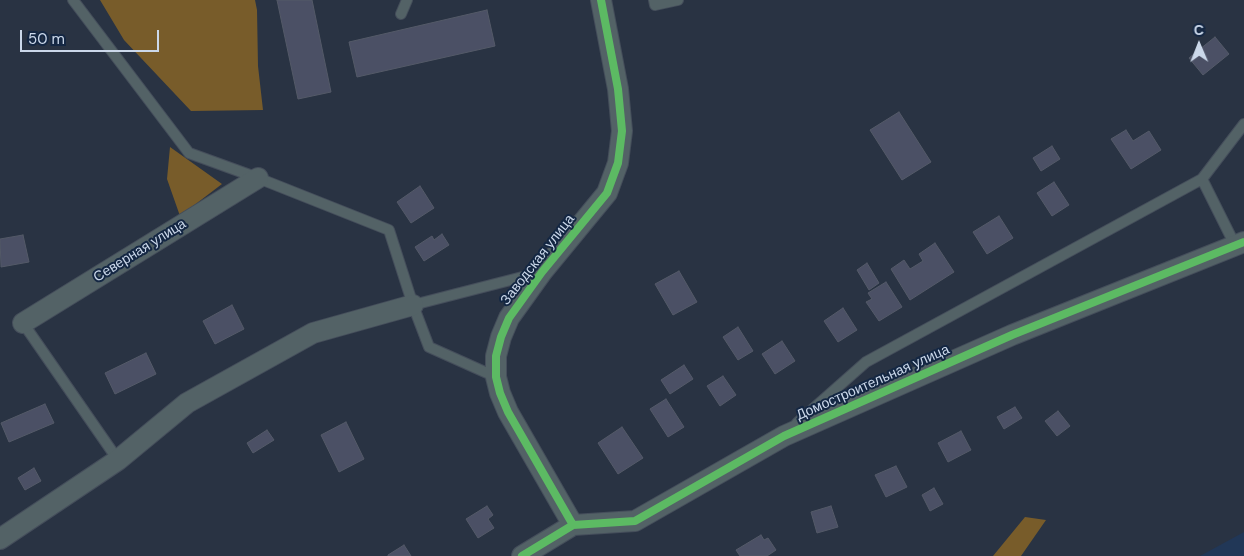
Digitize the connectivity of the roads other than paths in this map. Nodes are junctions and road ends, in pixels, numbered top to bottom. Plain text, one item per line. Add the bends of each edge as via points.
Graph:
1 (73, 0) edge
2 (407, 0) edge
3 (601, 0) edge
4 (654, 0) edge
5 (678, 0) edge
6 (402, 14) dead end
7 (1244, 124) edge
8 (258, 178) junction
9 (1202, 179) junction
10 (1239, 243) edge
11 (542, 272) junction
12 (413, 305) junction
13 (23, 323) joint
14 (496, 377) junction
15 (784, 436) junction
16 (118, 460) junction
17 (572, 525) junction
18 (0, 538) edge
19 (522, 556) edge

1 - 8 lane via 189,153
2 - 6 lane
3 - 11 street, Заводская улица via 618,89 622,131 618,164 607,193
4 - 5 lane via 655,5
7 - 9 lane
8 - 12 lane via 389,230
8 - 13 street, Северная улица
9 - 10 lane
9 - 15 lane via 866,362
10 - 15 street, Домостроительная улица via 1012,335
11 - 12 lane
11 - 14 street, Заводская улица via 508,318 496,356
12 - 14 lane via 430,347
12 - 16 street via 313,334 188,403
13 - 16 lane
14 - 17 street, Заводская улица via 508,412
15 - 17 street, Домостроительная улица via 636,521
16 - 18 street
17 - 19 street, Домостроительная улица

